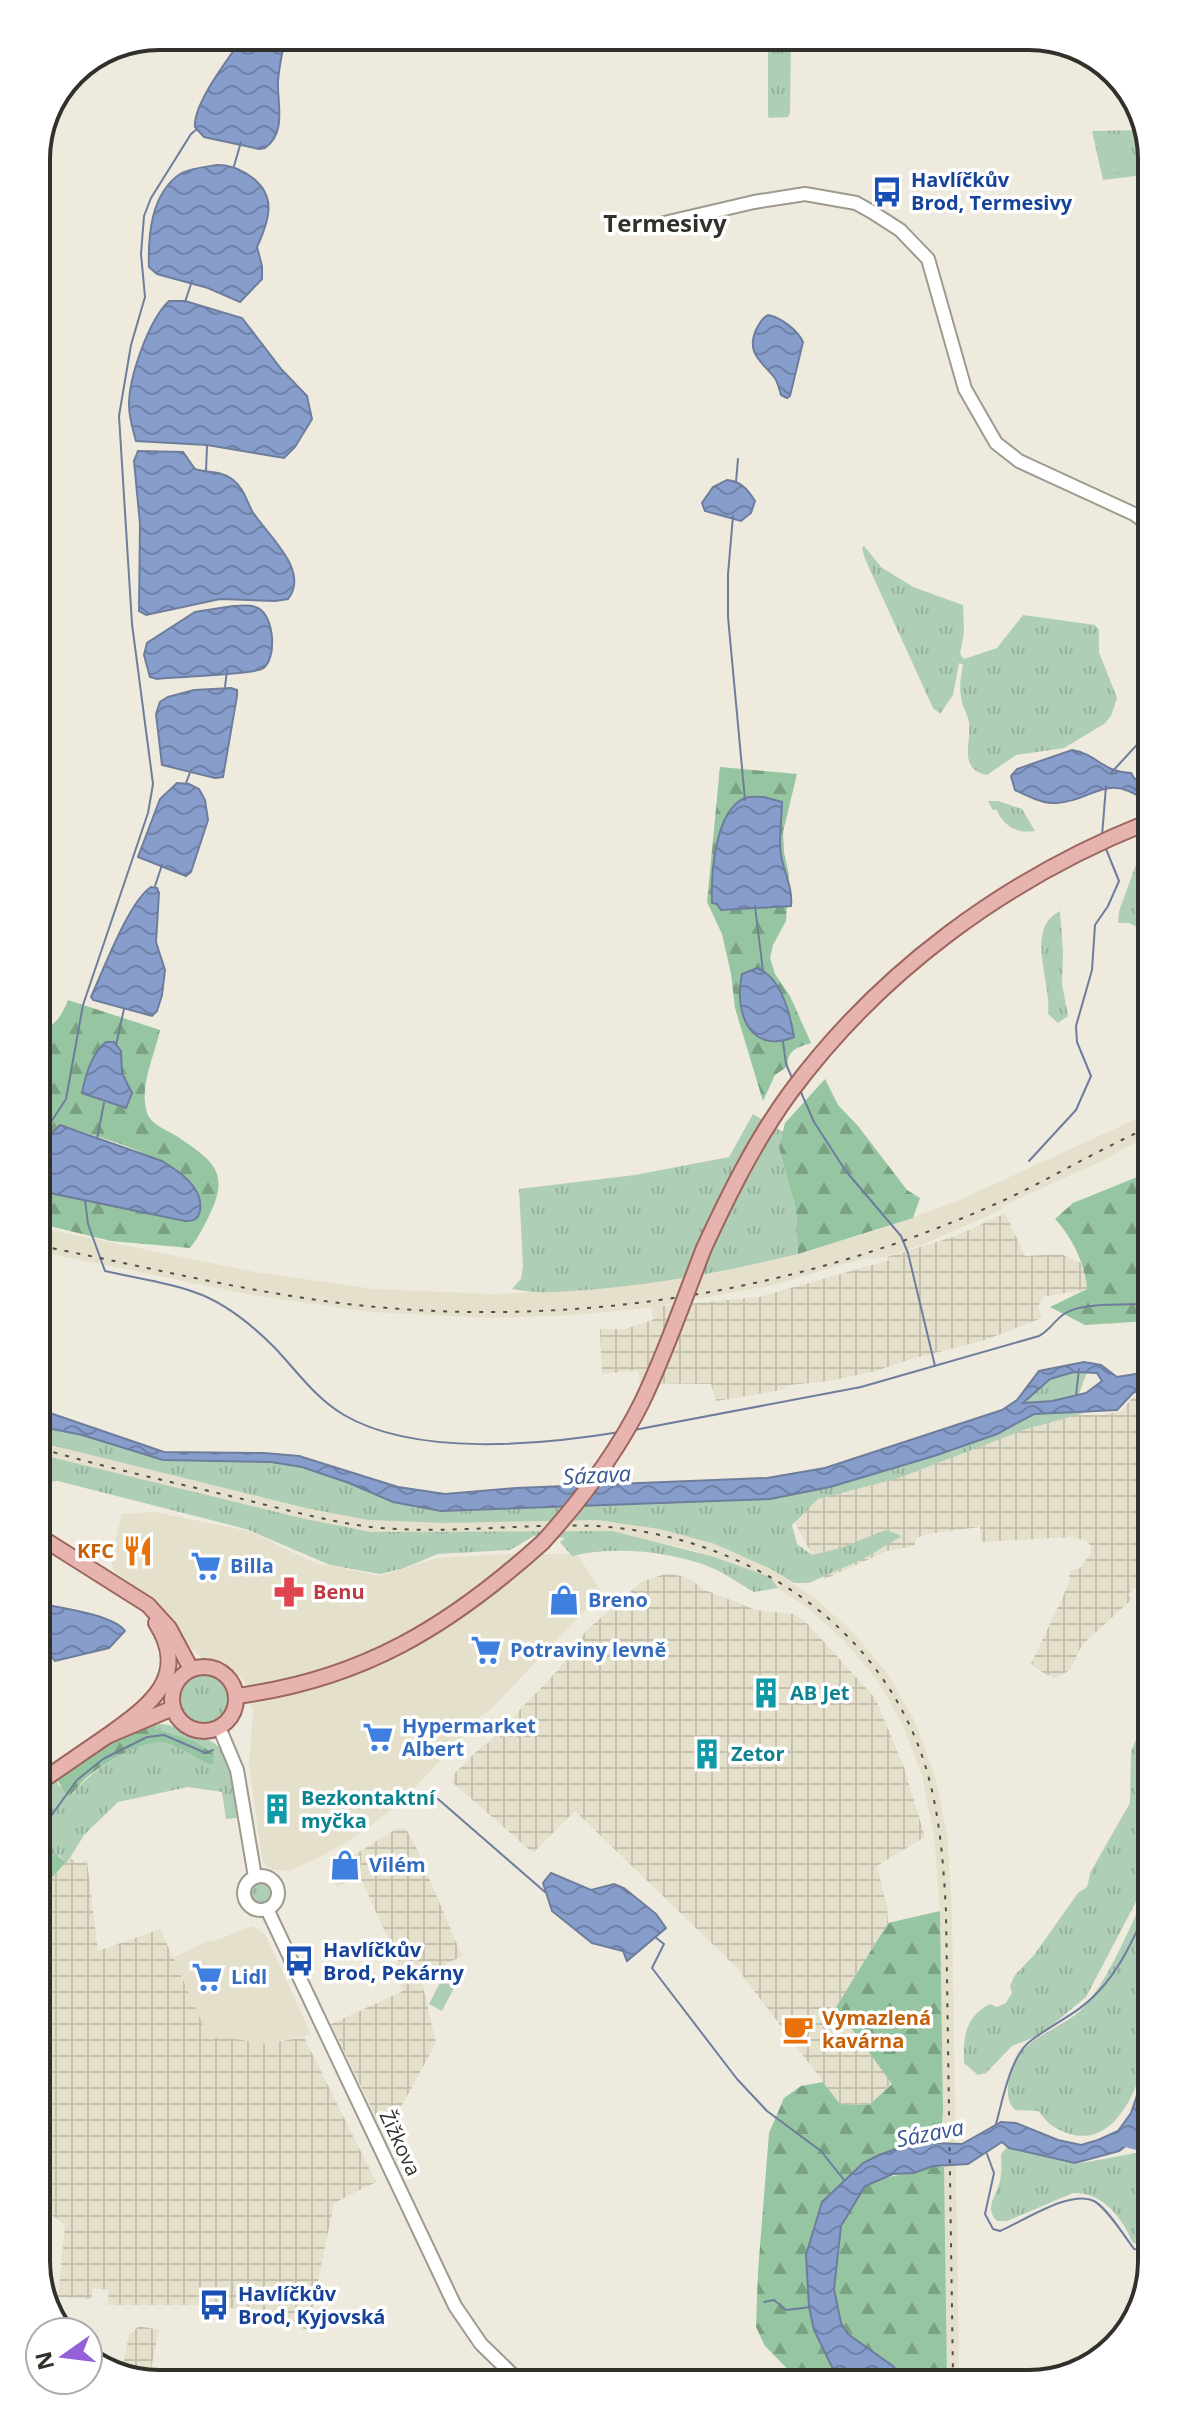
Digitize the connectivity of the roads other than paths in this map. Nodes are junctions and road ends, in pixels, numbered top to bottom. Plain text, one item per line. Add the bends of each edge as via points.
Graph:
1 (660, 224) dead end
2 (1138, 517) edge
3 (1138, 826) edge
4 (50, 1543) edge
5 (140, 1599) junction
6 (191, 1669) junction
7 (236, 1696) junction
8 (173, 1708) junction
9 (219, 1727) junction
10 (107, 1736) junction
11 (50, 1775) edge
12 (255, 1877) junction
13 (267, 1909) junction
14 (508, 2370) edge

1 - 2 main road via 805,194 856,203 872,212 900,230 928,259 965,389 996,443 1019,461
3 - 7 main road, bridge via 1082,850 998,898 872,1000 804,1076 734,1183 661,1360 621,1441 596,1480 543,1542 455,1615 378,1658 306,1684
4 - 5 main road
5 - 6 main road via 169,1628
5 - 10 main road via 161,1630 168,1656 166,1675 150,1704
6 - 7 main road via 221,1671
6 - 8 main road via 176,1683
7 - 9 main road via 232,1714
8 - 9 main road via 189,1727
8 - 10 main road
9 - 12 main road, Žižkova via 237,1770
10 - 11 main road
12 - 13 main road, Žižkova via 265,1877 276,1887 275,1902
12 - 13 main road, Žižkova via 244,1897 253,1909
13 - 14 main road, Žižkova via 455,2306 481,2344

